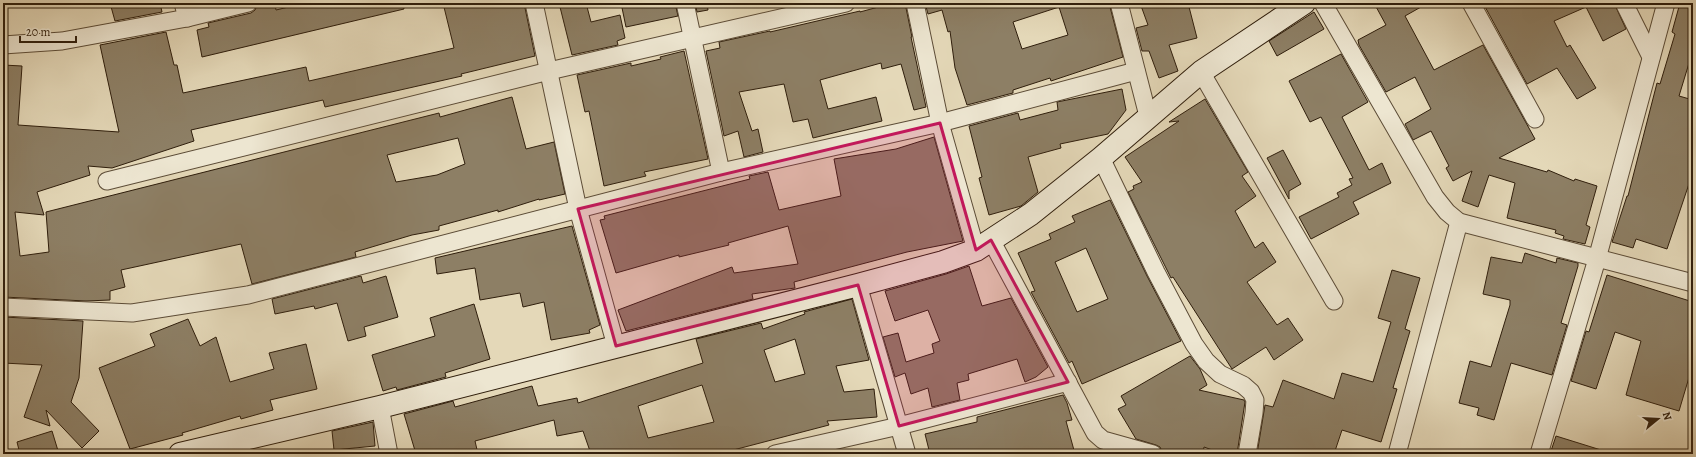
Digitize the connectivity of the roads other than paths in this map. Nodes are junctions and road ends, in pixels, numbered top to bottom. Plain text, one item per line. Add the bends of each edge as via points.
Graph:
1 (248, 3) edge
2 (534, 3) edge
3 (685, 3) edge
4 (846, 3) edge
5 (915, 3) edge
6 (1119, 3) edge
7 (1304, 3) edge
8 (1323, 3) edge
9 (1471, 3) edge
10 (1624, 3) edge
11 (1666, 3) edge
12 (185, 10) edge
13 (693, 39) junction
14 (3, 45) edge
15 (1651, 57) junction
16 (1136, 71) junction
17 (549, 72) junction
18 (1201, 72) junction
19 (1148, 116) junction
20 (1535, 119) dead end
21 (940, 123) junction
22 (1101, 158) junction
23 (721, 172) junction
24 (107, 181) dead end
25 (578, 209) junction
26 (1459, 222) junction
27 (983, 245) junction
28 (1597, 259) junction
29 (1693, 284) edge
30 (858, 285) junction
31 (1334, 301) dead end
32 (3, 306) edge
33 (616, 346) junction
34 (1068, 382) junction
35 (380, 407) junction
36 (899, 426) junction
37 (1112, 448) edge
38 (180, 454) edge
39 (389, 454) edge
40 (775, 454) edge
41 (908, 454) edge
42 (1153, 454) edge
43 (1247, 454) edge
44 (1397, 454) edge
45 (1539, 454) edge

1 - 12 street
2 - 17 street
3 - 13 street
4 - 13 street
5 - 21 street
6 - 16 street
7 - 18 street
8 - 26 street via 1435,197 1446,212
9 - 20 street
10 - 15 street
11 - 15 street
12 - 14 street via 62,41
13 - 17 street
13 - 23 street
15 - 28 street
16 - 19 street
16 - 21 street
17 - 24 street
17 - 25 street
18 - 19 street
18 - 31 street
19 - 22 street
21 - 23 street
21 - 27 street
22 - 27 street via 1031,214
22 - 43 street via 1194,344 1206,361 1220,374 1243,385 1251,392 1254,412
23 - 25 street
25 - 32 street via 248,295 132,312
25 - 33 street
26 - 28 street
26 - 44 street
27 - 30 street via 943,262
27 - 34 street
28 - 29 street
28 - 45 street
30 - 33 street
30 - 36 street
33 - 35 street
34 - 36 street
34 - 37 street via 1099,438
35 - 38 street
35 - 39 street
36 - 40 street
36 - 41 street
37 - 42 street

